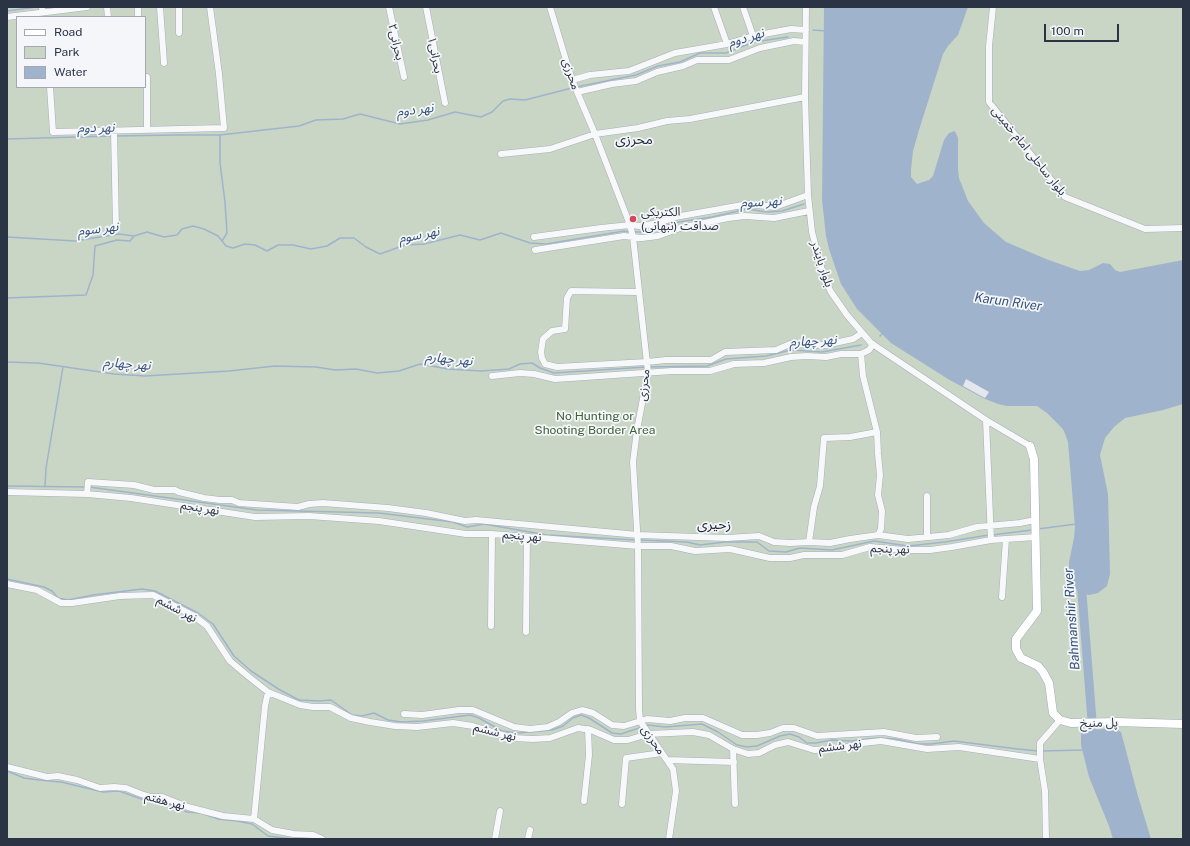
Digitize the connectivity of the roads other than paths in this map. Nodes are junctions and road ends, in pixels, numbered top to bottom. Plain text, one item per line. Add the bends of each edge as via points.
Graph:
1 (87, 7) edge
2 (160, 7) edge
3 (179, 7) edge
4 (210, 7) edge
5 (389, 7) edge
6 (426, 7) edge
7 (550, 7) edge
8 (714, 7) edge
9 (743, 7) edge
10 (806, 7) edge
11 (993, 7) edge
12 (42, 11) edge
13 (7, 17) edge
14 (806, 30) junction
15 (179, 33) dead end
16 (753, 36) junction
17 (805, 42) junction
18 (727, 44) junction
19 (164, 63) dead end
20 (147, 77) dead end
21 (404, 77) dead end
22 (574, 86) junction
23 (50, 88) edge
24 (805, 97) junction
25 (445, 103) dead end
26 (147, 130) junction
27 (595, 134) junction
28 (114, 135) junction
29 (501, 154) dead end
30 (808, 195) junction
31 (809, 212) junction
32 (116, 227) dead end
33 (1183, 228) edge
34 (631, 231) junction
35 (534, 237) dead end
36 (535, 250) dead end
37 (638, 292) junction
38 (862, 333) junction
39 (873, 344) junction
40 (861, 354) junction
41 (647, 367) junction
42 (492, 376) dead end
43 (986, 420) junction
44 (877, 432) junction
45 (1030, 446) joint
46 (87, 489) junction
47 (7, 492) edge
48 (153, 495) junction
49 (927, 496) dead end
50 (1035, 529) junction
51 (492, 534) junction
52 (991, 534) junction
53 (878, 535) junction
54 (527, 537) junction
55 (928, 537) junction
56 (1006, 539) junction
57 (638, 541) junction
58 (809, 542) junction
59 (7, 584) edge
60 (1002, 597) dead end
61 (490, 626) dead end
62 (526, 632) dead end
63 (268, 692) junction
64 (404, 714) dead end
65 (1060, 720) junction
66 (641, 723) junction
67 (1183, 724) edge
68 (588, 729) junction
69 (647, 732) junction
70 (936, 737) dead end
71 (733, 749) junction
72 (662, 753) junction
73 (1040, 757) junction
74 (667, 760) junction
75 (734, 762) junction
76 (7, 767) edge
77 (584, 801) dead end
78 (622, 804) dead end
79 (735, 804) dead end
80 (500, 811) dead end
81 (254, 819) junction
82 (530, 830) dead end
83 (322, 839) edge
84 (495, 839) edge
85 (528, 839) edge
86 (669, 839) edge
87 (1046, 839) edge

1 - 12 street
2 - 19 street
3 - 15 street
4 - 26 street via 220,74 224,128
5 - 21 street, بحرانی۲
6 - 25 street, بحرانی۱
7 - 22 street, محرزی
8 - 18 street
9 - 16 street
10 - 14 street, بلوار بایندر
11 - 33 street, بلوار ساحلی امام خمینی via 989,46 989,102 1065,198 1145,229
12 - 13 street
14 - 16 street via 791,29
14 - 17 street, بلوار بایندر
16 - 18 street
17 - 22 street via 794,41 760,48 730,60 697,60 636,81
17 - 24 street, بلوار بایندر
18 - 22 street via 675,53 629,71 590,75
20 - 26 street
22 - 27 street, محرزی
23 - 28 street via 53,132
24 - 27 street
24 - 30 street, بلوار بایندر
26 - 28 street
27 - 29 street via 550,149
27 - 34 street, محرزی
28 - 32 street
30 - 31 street, بلوار بایندر
30 - 34 street via 775,207 748,204 675,217 640,226
31 - 34 street via 774,218 728,218 642,238
31 - 38 street, بلوار بایندر via 824,278 831,292
34 - 35 street
34 - 36 street via 624,236
34 - 37 street, محرزی
37 - 41 street, محرزی
37 - 41 street via 571,291 567,298 565,329 552,331 543,339 541,352 545,364 557,366
38 - 39 street, بلوار بایندر
38 - 41 street via 853,339 825,344 790,344 776,350 725,352 711,360 666,360
39 - 40 street via 869,350
39 - 43 street, بلوار بایندر
40 - 41 street via 791,357 764,363 734,364 710,371
40 - 44 street via 863,376
41 - 42 street via 556,379 520,373
41 - 57 street, محرزی via 633,462
43 - 45 street, بلوار بایندر
43 - 52 street
44 - 53 street via 880,475 878,495 882,511
44 - 58 street via 824,438 820,486
45 - 50 main road via 1034,459
46 - 47 street, نهر پنجم
46 - 48 street, نهر پنجم
46 - 48 street, نهر پنجم via 88,482 134,485
48 - 51 street, نهر پنجم via 255,516 309,516 379,521 466,534
48 - 57 street, نهر پنجم via 175,490 204,498 239,503 298,507 323,503 388,508 465,521 476,520
49 - 55 street
50 - 52 street, نهر پنجم via 1020,523
50 - 56 street, نهر پنجم
50 - 65 main road via 1037,611 1016,639 1016,649 1021,658 1038,666 1043,672 1049,683 1053,713
51 - 54 street, نهر پنجم
51 - 61 street
52 - 55 street, نهر پنجم via 977,527 949,535
52 - 56 street, نهر پنجم
52 - 57 street, نهر پنجم via 952,547 930,550 870,547 842,555 804,555 790,558 770,558 730,549 695,551
53 - 55 street, نهر پنجم via 908,539
53 - 58 street, نهر پنجم via 830,543
54 - 57 street, نهر پنجم
54 - 62 street
56 - 60 street
57 - 58 street, نهر پنجم via 759,536 774,542
57 - 66 street, محرزی via 638,709
59 - 63 street, نهر ششم via 37,590 61,603 153,595 194,616 207,626 230,661
63 - 68 street, نهر ششم via 300,705 330,707 351,718 395,726 416,727 453,723 513,738 533,739 550,738 578,728
63 - 81 street
64 - 66 street via 422,715 473,710 514,727 530,729 548,727 582,710 593,713 612,726
65 - 67 main road, پل منیخ via 1071,723
65 - 73 street via 1040,743
66 - 69 street, محرزی
66 - 70 street via 647,719 670,721 703,718 742,734 770,733 783,728 794,728 817,736 884,732 916,738
68 - 69 street, نهر ششم via 614,740 628,740
68 - 77 street via 589,755
69 - 71 street, نهر ششم via 693,732 709,735
69 - 72 street, محرزی
71 - 73 street, نهر ششم via 748,754 759,753 774,745 788,742 814,750 844,748 881,741 927,749 959,747
71 - 75 street
72 - 74 street, محرزی
72 - 78 street via 626,758
73 - 87 street via 1045,791
74 - 75 street
74 - 86 street, محرزی via 673,769 676,791
75 - 79 street
76 - 81 street, نهر هفتم via 47,777 58,776 77,780 100,788 126,788 223,816
80 - 84 street
81 - 83 street, نهر هفتم via 272,830 313,835
82 - 85 street

